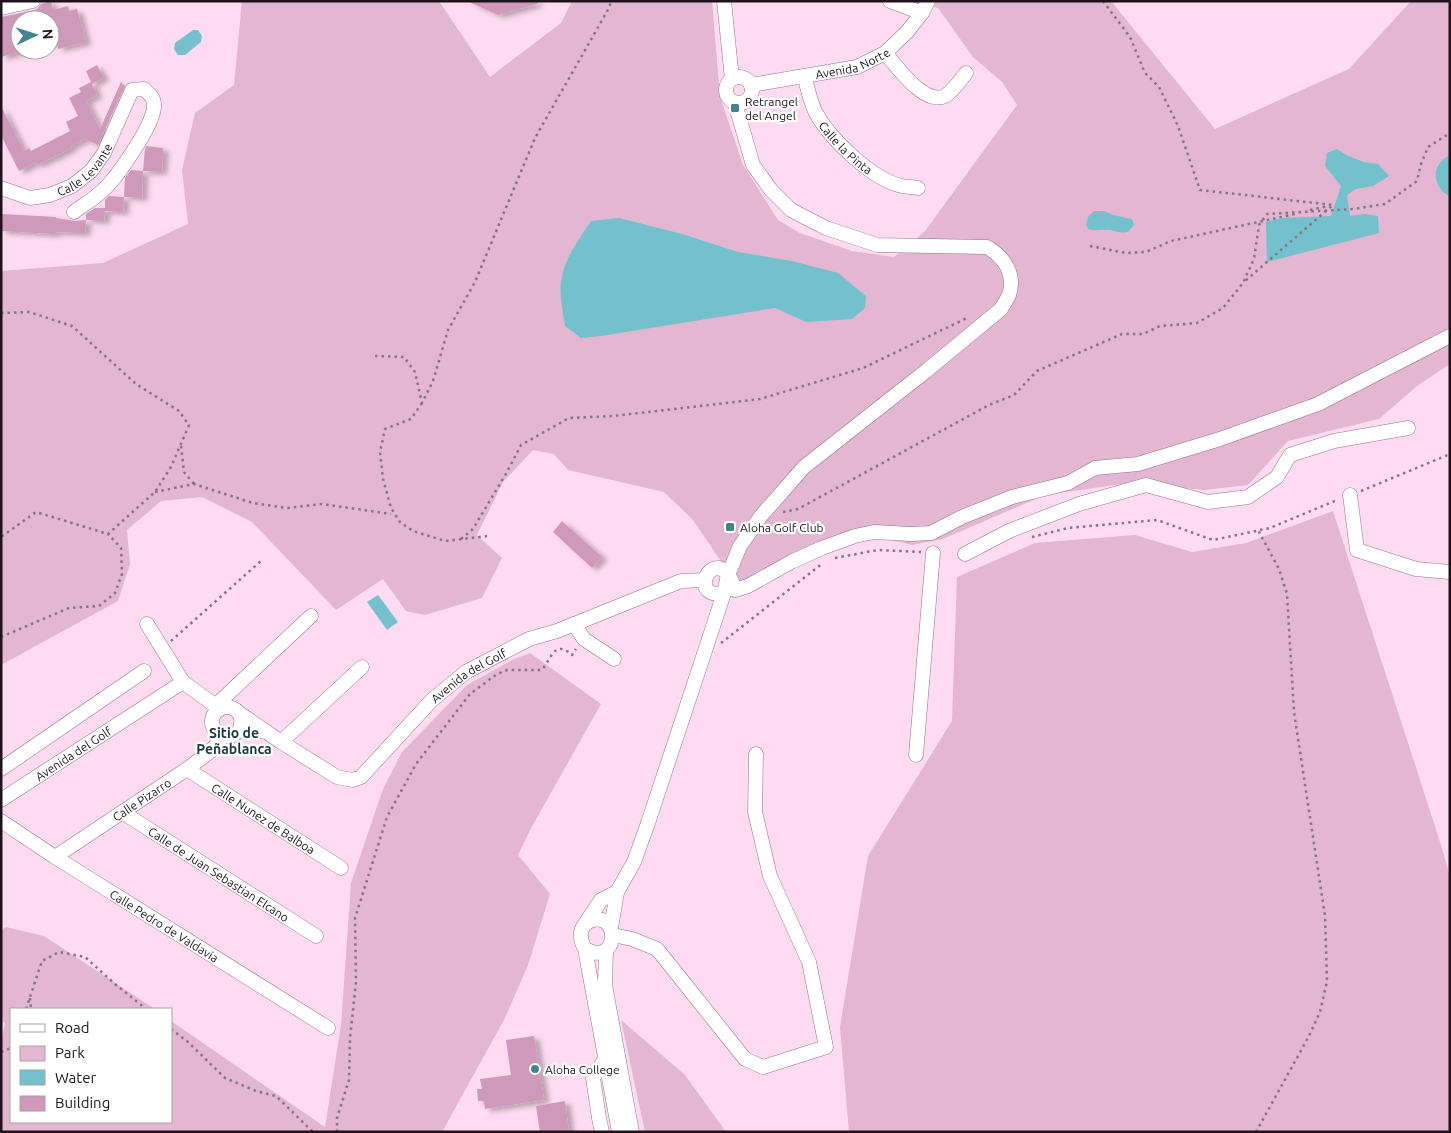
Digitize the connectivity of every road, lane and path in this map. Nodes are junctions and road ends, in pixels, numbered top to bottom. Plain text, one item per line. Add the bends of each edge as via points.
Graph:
1 (33, 1) edge
2 (612, 1) edge
3 (724, 1) edge
4 (890, 1) edge
5 (1102, 1) edge
6 (925, 7) edge
7 (1, 8) edge
8 (885, 53) junction
9 (966, 73) dead end
10 (804, 76) junction
11 (732, 79) junction
12 (751, 85) junction
13 (735, 103) junction
14 (1450, 133) edge
15 (1, 188) edge
16 (918, 188) dead end
17 (1333, 205) junction
18 (74, 212) dead end
19 (1090, 246) dead end
20 (1243, 283) junction
21 (1, 313) edge
22 (976, 314) dead end
23 (1450, 336) edge
24 (374, 356) dead end
25 (422, 403) junction
26 (1408, 428) dead end
27 (182, 443) junction
28 (1450, 454) edge
29 (194, 484) junction
30 (155, 492) junction
31 (1350, 495) junction
32 (391, 514) dead end
33 (761, 516) junction
34 (1258, 530) junction
35 (108, 534) junction
36 (488, 536) dead end
37 (1, 537) edge
38 (1031, 538) dead end
39 (460, 539) junction
40 (933, 553) joint
41 (965, 554) dead end
42 (262, 560) dead end
43 (1450, 572) edge
44 (728, 575) junction
45 (704, 580) junction
46 (724, 593) junction
47 (311, 616) dead end
48 (147, 624) dead end
49 (574, 624) junction
50 (1, 637) edge
51 (584, 639) junction
52 (162, 649) junction
53 (704, 657) junction
54 (614, 659) dead end
55 (362, 667) dead end
56 (144, 671) dead end
57 (183, 682) junction
58 (218, 707) junction
59 (239, 713) junction
60 (239, 731) junction
61 (267, 732) junction
62 (223, 736) junction
63 (281, 742) junction
64 (756, 754) dead end
65 (916, 755) dead end
66 (1, 769) edge
67 (187, 769) junction
68 (1, 800) edge
69 (122, 812) junction
70 (1, 821) edge
71 (55, 857) junction
72 (341, 868) dead end
73 (616, 892) junction
74 (585, 924) junction
75 (612, 932) junction
76 (316, 936) dead end
77 (585, 949) junction
78 (606, 950) junction
79 (30, 997) junction
80 (26, 1008) edge
81 (31, 1008) edge
82 (145, 1008) edge
83 (328, 1028) dead end
84 (172, 1030) edge
85 (605, 1058) junction
86 (312, 1132) edge
87 (336, 1132) edge
88 (602, 1132) edge
89 (619, 1132) edge
90 (632, 1132) edge
91 (1256, 1132) edge

1 - 7 street
2 - 25 path via 535,138 475,282 448,330 433,381
3 - 11 street
4 - 6 street
5 - 17 path via 1130,37 1145,73 1159,87 1178,126 1200,190
6 - 8 street, Avenida Norte via 907,32
8 - 9 street via 904,76 933,98 950,92
8 - 10 street, Avenida Norte via 857,67
10 - 12 street, Avenida Norte
10 - 16 street, Calle la Pinta via 815,112 858,161 878,176 901,186
11 - 12 street via 743,78
11 - 13 street via 726,89 730,100
12 - 13 street via 750,97
13 - 33 street via 753,165 770,190 791,210 826,228 877,245 986,247 996,252 1008,268 1011,282 1009,296 1001,309 804,467
14 - 20 path via 1428,147 1417,181 1385,204 1267,214 1259,224 1254,259
15 - 18 street, Calle Levante via 30,198 50,195 72,186 91,171 104,153 132,90 144,89 152,96 155,106 148,125 103,191
17 - 19 path via 1171,241 1146,252 1126,253
17 - 20 path
20 - 33 path via 1223,308 1197,323 1160,326 1143,334 1122,334 1037,371 1014,395 989,405 798,508
21 - 27 path via 29,312 72,326 136,384 179,411 189,425
22 - 39 path via 863,368 760,399 569,418 522,445 473,528
23 - 44 street via 1318,404 1220,440 1138,464 1095,468 1068,483 1012,497 931,533 874,532 855,536 791,562 740,589 736,590
24 - 25 path via 404,357 415,372
25 - 39 path via 411,419 384,429 380,452 391,508 400,522 413,531 445,541
26 - 41 street via 1334,441 1290,455 1277,477 1248,497 1208,502 1146,485 1079,504 1009,531
27 - 29 path via 184,472
27 - 30 path
28 - 31 path
29 - 30 path
29 - 32 path via 254,503 287,508 322,504
30 - 35 path
31 - 34 path
31 - 43 street via 1357,550 1416,570
33 - 44 street via 740,546
34 - 38 path via 1213,540 1157,520 1068,528
34 - 91 path via 1287,594 1294,712 1325,916 1328,981 1320,1012 1309,1036
35 - 37 path via 36,512
35 - 50 path via 121,548 122,574 115,593 99,606 69,608
36 - 39 path
40 - 53 path via 878,550 827,560
40 - 65 street
42 - 52 path
44 - 45 street via 714,569
44 - 46 street
45 - 46 street via 710,593
45 - 49 street, Avenida del Golf via 681,581
46 - 53 street
47 - 58 street
48 - 52 street
49 - 51 street
49 - 63 street, Avenida del Golf via 529,638 466,672 432,700 361,776 353,780 337,777
51 - 54 street
51 - 87 path via 572,655 565,650 556,650 541,670 507,670 470,694 416,764 387,817 356,918 356,982 349,1080
52 - 57 street
53 - 73 street via 634,862
55 - 63 street
56 - 66 street
57 - 58 street, Avenida del Golf
57 - 68 street, Avenida del Golf
58 - 59 street, Avenida del Golf via 230,707
58 - 62 street via 212,724
59 - 60 street via 242,722
59 - 61 street, Avenida del Golf
60 - 61 street
60 - 62 street via 232,736
61 - 63 street, Avenida del Golf
62 - 67 street, Calle Pizarro via 212,750
64 - 75 street via 755,812 770,876 809,962 826,1047 763,1067 745,1059 657,949
67 - 69 street, Calle Pizarro
67 - 72 street, Calle Nunez de Balboa
69 - 71 street, Calle Pizarro
69 - 76 street, Calle de Juan Sebastian Elcano
70 - 71 street, Calle Pedro de Valdavia
71 - 83 street, Calle Pedro de Valdavia
73 - 74 street via 602,900
73 - 75 street
74 - 75 street via 600,920
74 - 77 street via 580,932 580,941
75 - 78 street via 612,944
77 - 78 street via 599,953
77 - 85 street
78 - 90 street via 605,985
79 - 80 path
79 - 81 path
79 - 82 path via 42,961 59,952 84,957
84 - 86 path via 225,1078 276,1096
85 - 88 street via 593,1078
85 - 89 street

